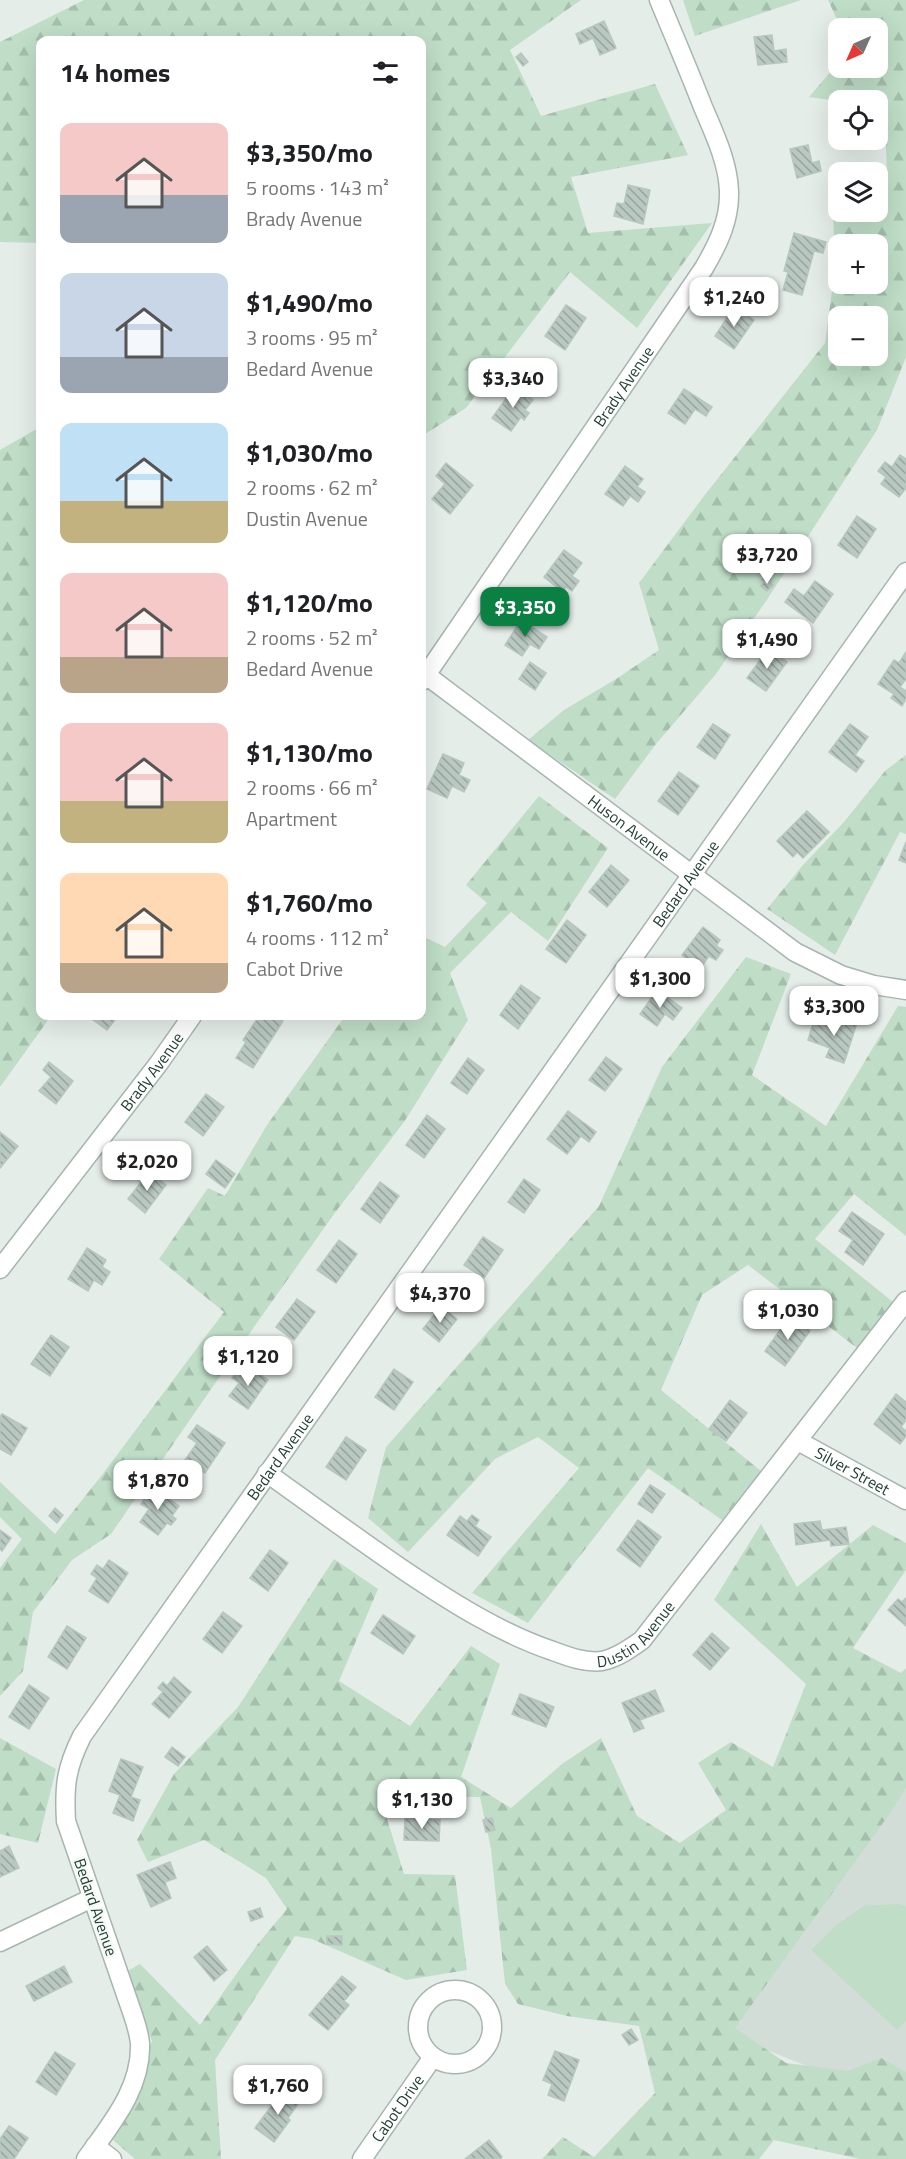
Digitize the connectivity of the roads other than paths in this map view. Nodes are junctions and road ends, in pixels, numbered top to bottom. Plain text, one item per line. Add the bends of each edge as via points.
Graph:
1 (659, 0) edge
2 (906, 572) edge
3 (426, 675) edge
4 (426, 679) edge
5 (692, 873) junction
6 (906, 990) edge
7 (189, 1020) edge
8 (0, 1269) edge
9 (906, 1301) edge
10 (798, 1441) junction
11 (267, 1473) junction
12 (906, 1500) edge
13 (92, 1898) junction
14 (0, 1942) edge
15 (434, 2057) junction
16 (91, 2153) edge
17 (112, 2159) edge
18 (362, 2159) edge

1 - 3 street, Brady Avenue via 727,172 724,229 704,268
2 - 5 street, Bedard Avenue
4 - 5 street, Huson Avenue
5 - 6 street, Huson Avenue via 795,951 842,975
5 - 11 street, Bedard Avenue
7 - 8 street, Brady Avenue
9 - 10 street, Dustin Avenue
10 - 11 street, Dustin Avenue via 642,1640 628,1651 602,1660 578,1660 486,1621 349,1533
10 - 12 street, Silver Street
11 - 13 street, Bedard Avenue via 97,1713 70,1759 64,1791 66,1821
13 - 14 street
13 - 16 street, Bedard Avenue via 140,2040 139,2065 132,2086
15 - 15 street, Cabot Drive via 455,2064 477,2057 485,2049 492,2028 485,2006 477,1997 452,1990 429,2001 418,2023 425,2048
15 - 18 street, Cabot Drive
16 - 17 street

